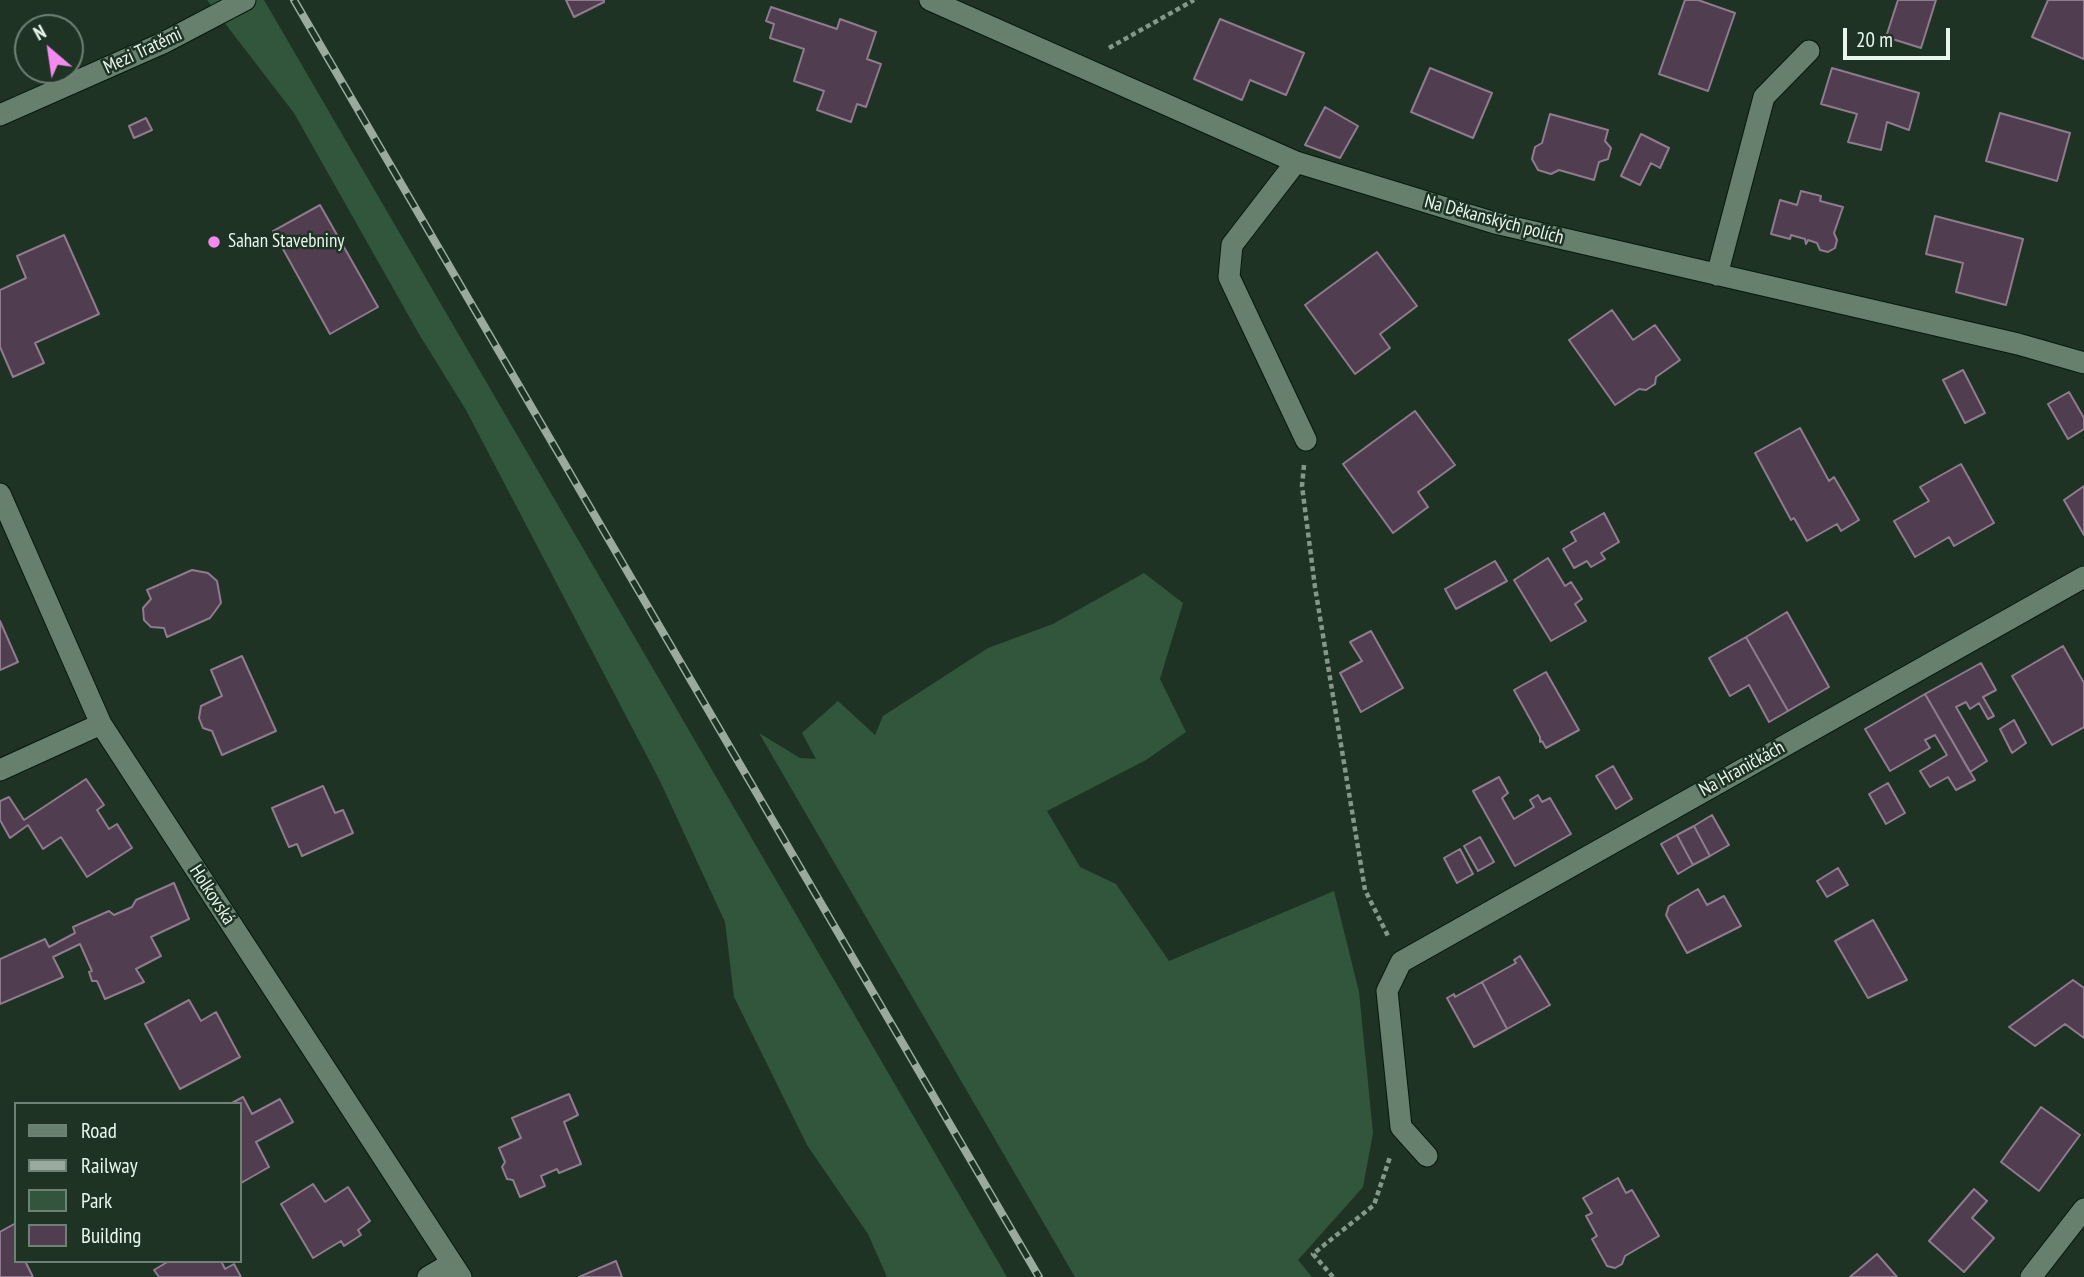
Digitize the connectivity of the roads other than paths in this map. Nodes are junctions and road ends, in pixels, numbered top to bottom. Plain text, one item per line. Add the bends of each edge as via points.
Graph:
1 (245, 0) edge
2 (930, 0) edge
3 (1809, 51) dead end
4 (0, 115) edge
5 (1296, 162) junction
6 (1717, 275) junction
7 (2084, 363) edge
8 (1306, 440) road end
9 (0, 494) edge
10 (2084, 576) edge
11 (101, 724) junction
12 (0, 771) edge
13 (1427, 1156) dead end
14 (2084, 1209) edge
15 (456, 1270) edge
16 (428, 1277) edge
17 (2031, 1277) edge

1 - 4 street, Mezi Tratěmi via 163,43
2 - 5 street, Na Děkanských polích
3 - 6 street via 1764,97
5 - 6 street, Na Děkanských polích via 1495,223
5 - 8 street via 1232,245 1229,277
6 - 7 street, Na Děkanských polích
9 - 11 street, Holkovská
10 - 13 street, Na Hraničkách via 1401,962 1387,991 1401,1127
11 - 12 street
11 - 15 street, Holkovská
14 - 17 street
15 - 16 street

